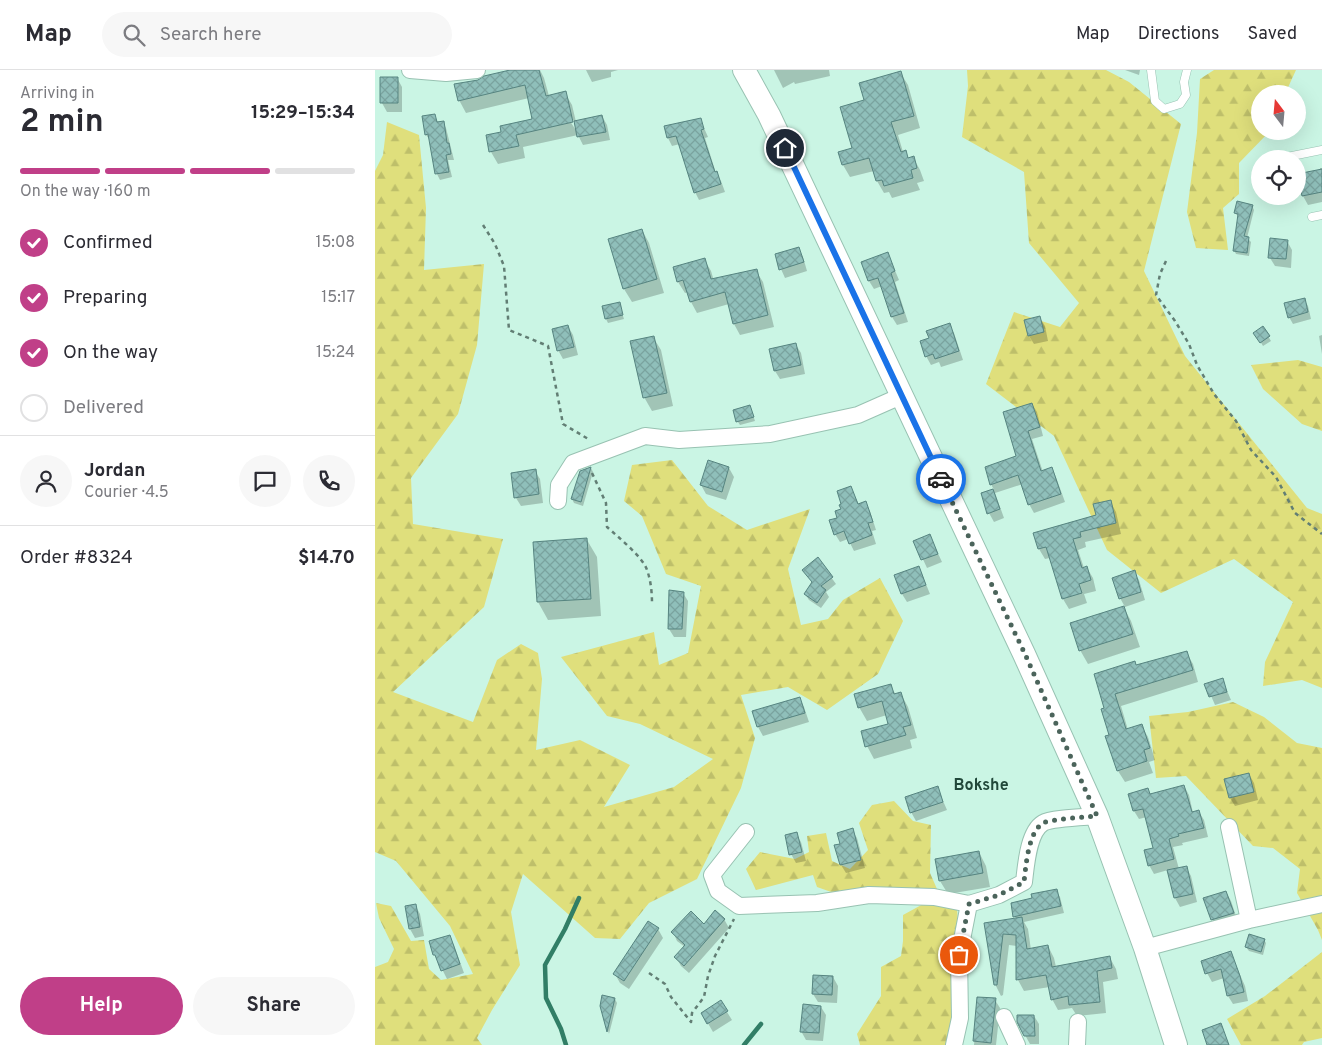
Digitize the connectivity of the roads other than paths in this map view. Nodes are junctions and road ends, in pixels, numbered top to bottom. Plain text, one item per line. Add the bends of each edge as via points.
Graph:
1 (410, 70) edge
2 (477, 70) edge
3 (744, 70) edge
4 (1151, 70) edge
5 (1187, 70) edge
6 (1322, 150) edge
7 (1306, 153) edge
8 (1322, 215) edge
9 (1312, 216) dead end
10 (901, 396) junction
11 (558, 501) dead end
12 (1097, 816) junction
13 (1229, 827) dead end
14 (746, 832) dead end
15 (969, 904) junction
16 (1322, 904) edge
17 (1249, 920) junction
18 (1145, 948) junction
19 (1003, 1017) dead end
20 (1078, 1022) dead end
21 (954, 1045) edge
22 (1017, 1045) edge
23 (1077, 1045) edge
24 (1177, 1045) edge

1 - 2 street via 446,73
3 - 10 main road via 769,115
4 - 5 lane via 1155,101 1164,109 1180,104 1186,95 1184,82
6 - 7 lane
8 - 9 lane
10 - 11 street via 858,415 770,434 679,440 645,436 573,463 559,485
10 - 12 main road via 1025,654
12 - 15 street via 1043,823 1036,830 1028,850 1024,882 999,895
12 - 18 main road
13 - 17 street
14 - 15 street via 712,875 718,891 739,906 817,904 869,895 934,897
15 - 21 street via 959,955 960,1018
16 - 17 street
17 - 18 street
18 - 24 main road
19 - 22 street
20 - 23 street

